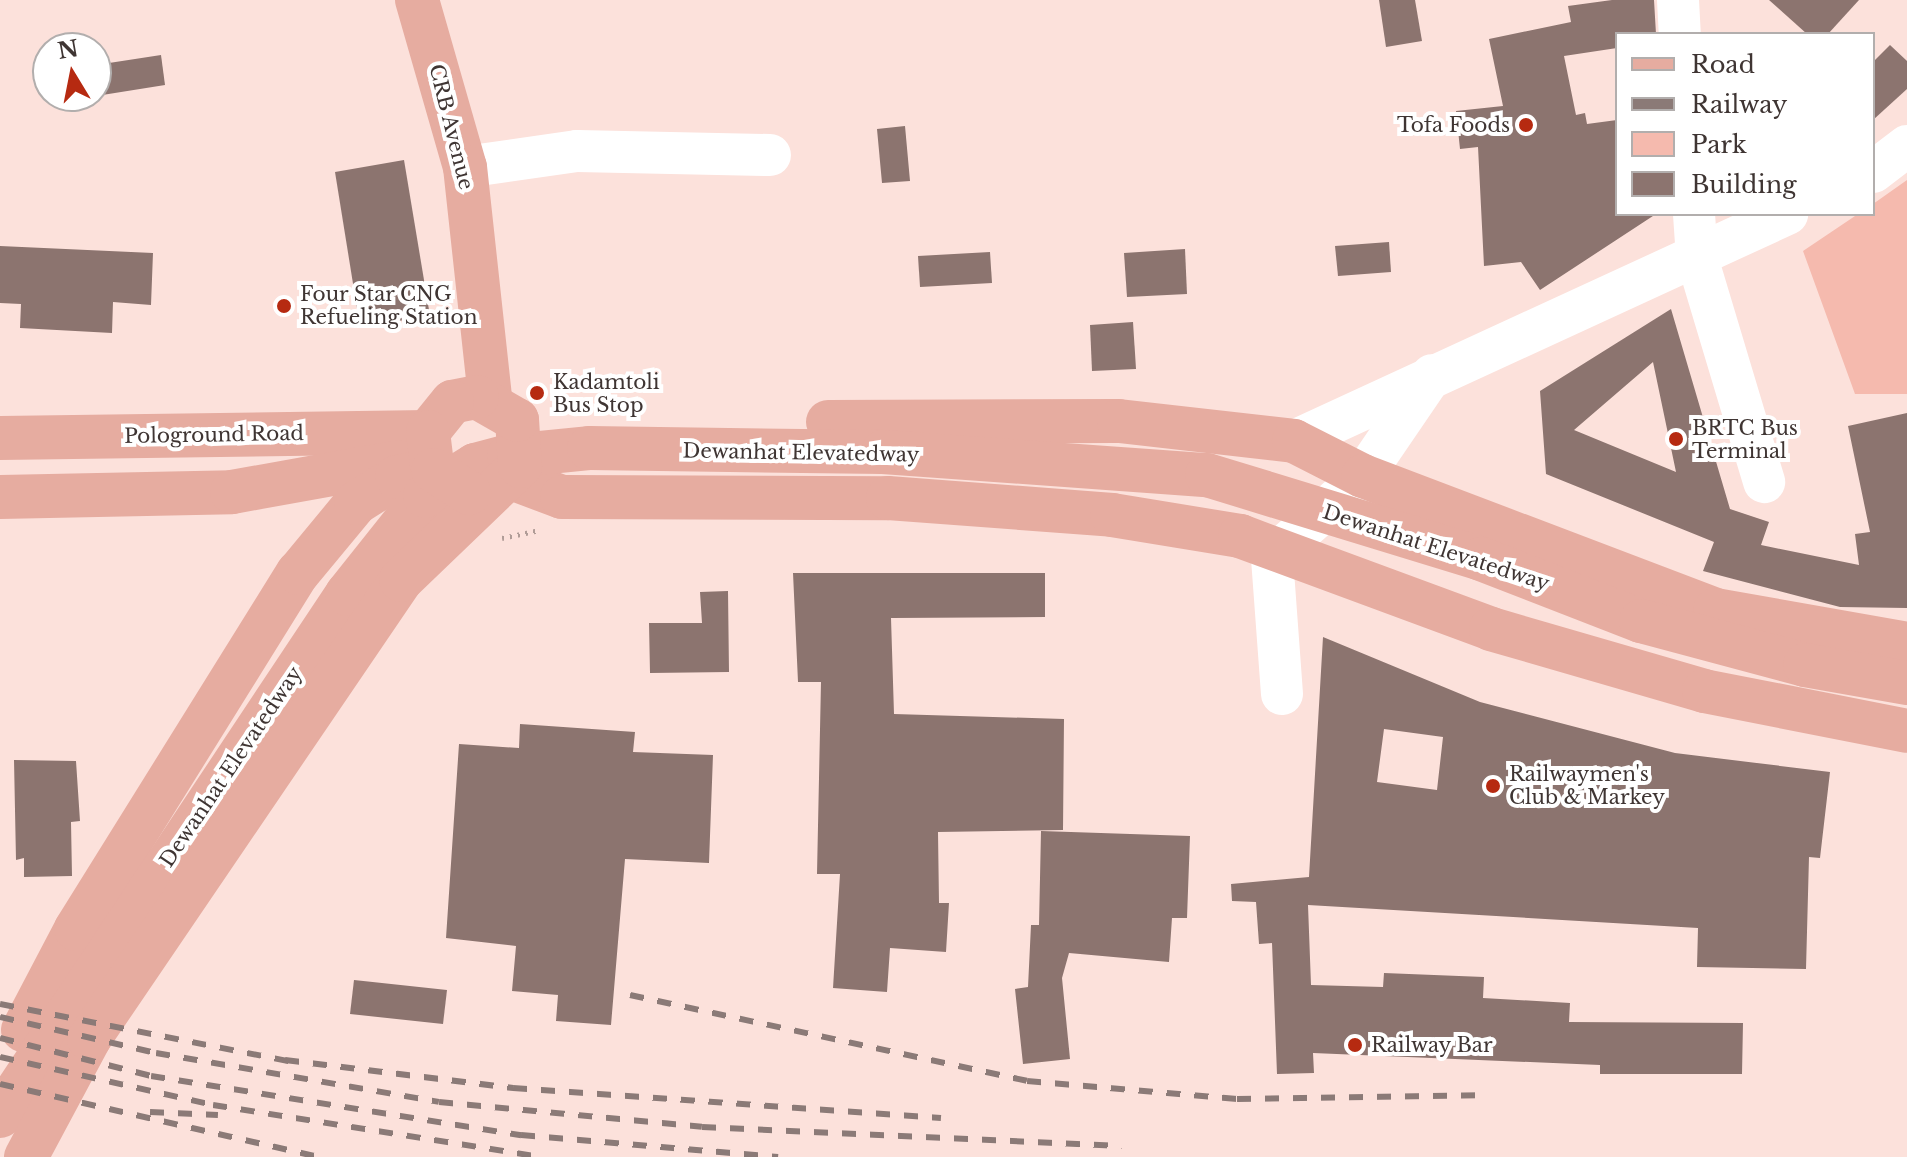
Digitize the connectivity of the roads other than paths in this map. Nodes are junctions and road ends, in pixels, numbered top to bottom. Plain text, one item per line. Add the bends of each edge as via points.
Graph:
1 (417, 0) edge
2 (1678, 0) edge
3 (1680, 32) edge
4 (770, 155) dead end
5 (465, 167) junction
6 (1694, 216) edge
7 (1783, 216) edge
8 (1697, 258) junction
9 (1433, 374) junction
10 (490, 399) junction
11 (524, 436) junction
12 (0, 438) edge
13 (1294, 441) junction
14 (429, 451) junction
15 (1363, 476) junction
16 (1764, 482) dead end
17 (497, 486) junction
18 (0, 497) edge
19 (1278, 546) junction
20 (1907, 644) edge
21 (1907, 683) edge
22 (1282, 694) dead end
23 (1907, 731) edge
24 (0, 1065) edge
25 (0, 1116) edge
26 (26, 1157) edge

1 - 5 main road, CRB Avenue
2 - 3 street
4 - 5 street via 577,151
5 - 10 main road, CRB Avenue
6 - 8 street
7 - 8 street
8 - 9 street
8 - 16 street
9 - 13 street
9 - 15 street
10 - 11 main road via 511,413
10 - 14 main road via 452,402
11 - 13 main road via 590,422 1119,421
11 - 17 main road
12 - 14 main road, Pologround Road
13 - 15 main road
14 - 17 main road via 463,493
14 - 18 main road via 359,474 232,492
14 - 24 main road via 356,503 298,573
15 - 19 street
15 - 20 main road via 1715,610
17 - 19 main road via 562,497 888,498 1112,515
17 - 26 main road via 401,580 89,1039
19 - 22 street
19 - 23 main road via 1491,629 1704,691
21 - 25 main road, Dewanhat Elevatedway via 1805,665 1641,621 1481,559 1207,475 883,452 589,448 509,456 475,465 425,496 347,594

